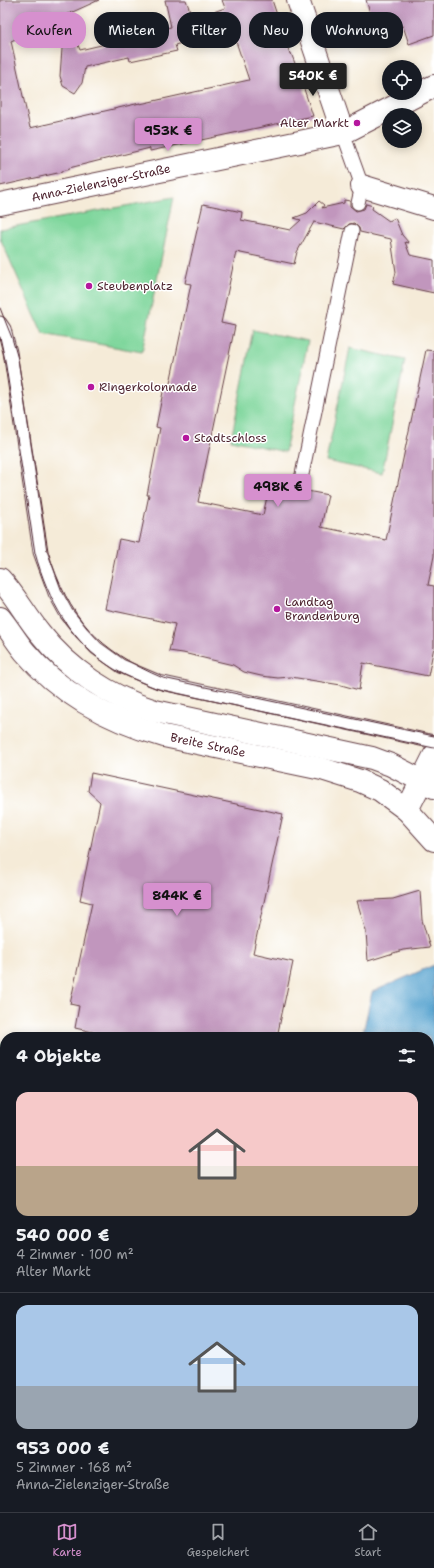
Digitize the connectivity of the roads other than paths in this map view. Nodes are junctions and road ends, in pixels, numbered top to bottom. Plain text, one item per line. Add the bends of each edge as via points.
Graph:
1 (298, 0) edge
2 (434, 86) edge
3 (343, 133) junction
4 (360, 194) joint
5 (0, 204) edge
6 (434, 208) edge
7 (352, 231) dead end
8 (1, 324) edge
9 (299, 489) dead end
10 (0, 579) edge
11 (0, 618) edge
12 (434, 742) edge
13 (434, 756) edge
14 (428, 783) edge
15 (407, 810) junction
16 (430, 836) edge

1 - 3 main road
2 - 3 main road
3 - 4 lane
3 - 5 main road, Anna-Zielenziger-Straße
4 - 6 main road
7 - 9 lane
8 - 12 lane via 10,352 40,552 55,593 66,613 96,648 121,666 160,682
10 - 14 main road, Breite Straße via 39,633 67,663 117,696 155,711 372,758
11 - 15 main road, Breite Straße via 26,653 55,681 106,715 164,736 322,769 380,790
13 - 14 main road
14 - 15 main road
15 - 16 main road, Breite Straße

